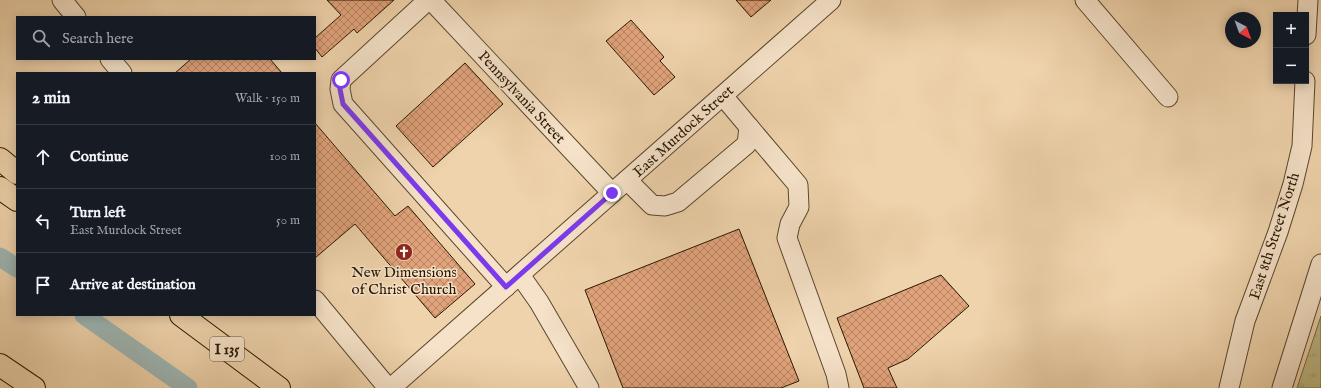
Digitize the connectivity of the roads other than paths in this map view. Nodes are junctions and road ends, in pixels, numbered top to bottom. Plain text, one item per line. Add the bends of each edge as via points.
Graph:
1 (62, 0) edge
2 (430, 0) edge
3 (831, 0) edge
4 (1085, 0) edge
5 (1308, 0) edge
6 (1307, 12) edge
7 (75, 16) edge
8 (111, 60) edge
9 (121, 72) edge
10 (1305, 84) edge
11 (723, 96) junction
12 (1168, 97) dead end
13 (748, 135) junction
14 (0, 159) edge
15 (16, 172) edge
16 (627, 180) junction
17 (0, 188) edge
18 (612, 193) junction
19 (16, 199) edge
20 (1321, 264) edge
21 (513, 281) junction
22 (316, 301) edge
23 (182, 316) edge
24 (2, 367) edge
25 (278, 387) edge
26 (34, 388) edge
27 (390, 388) edge
28 (589, 388) edge
29 (839, 388) edge
30 (1229, 388) edge
31 (1282, 388) edge

1 - 7 street
2 - 18 street, Pennsylvania Street
2 - 21 street via 341,80 343,104
3 - 11 street, East Murdock Street
4 - 12 street
5 - 6 street
8 - 9 street
10 - 30 street, East 8th Street North via 1302,146 1293,184 1245,321
11 - 13 street
11 - 16 street, East Murdock Street
13 - 16 street via 678,202 665,206 652,205
13 - 29 street via 798,185 799,207 790,224 787,238
14 - 15 highway
16 - 18 street, East Murdock Street
17 - 19 highway
18 - 21 street, East Murdock Street
20 - 31 street
21 - 27 street, East Murdock Street
21 - 28 street via 539,302
22 - 27 street
23 - 25 highway, I 135
24 - 26 highway

